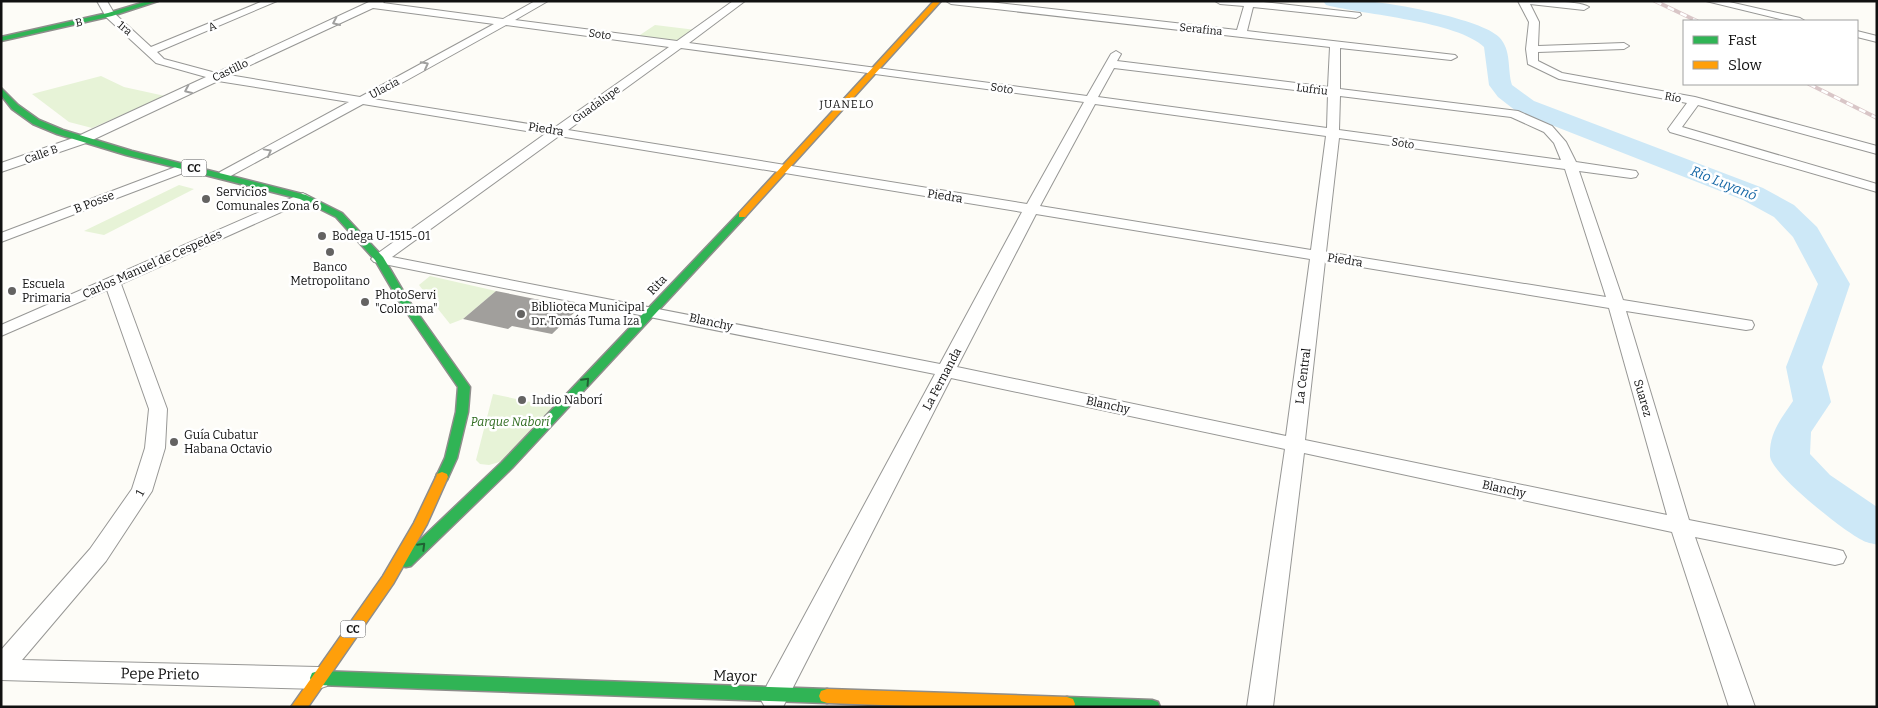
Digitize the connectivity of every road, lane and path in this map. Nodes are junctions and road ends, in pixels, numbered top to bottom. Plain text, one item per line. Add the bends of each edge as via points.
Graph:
1 (102, 1) edge
2 (155, 1) edge
3 (272, 1) edge
4 (543, 1) edge
5 (740, 1) edge
6 (938, 1) edge
7 (951, 1) edge
8 (1084, 1) edge
9 (1220, 1) edge
10 (1524, 1) edge
11 (1711, 1) edge
12 (376, 3) edge
13 (1250, 3) edge
14 (1736, 4) edge
15 (1584, 7) dead end
16 (110, 15) junction
17 (1076, 15) junction
18 (1356, 16) dead end
19 (1796, 20) edge
20 (505, 22) junction
21 (1241, 34) junction
22 (1858, 34) edge
23 (1, 39) edge
24 (1877, 39) edge
25 (1335, 44) junction
26 (680, 45) junction
27 (1624, 46) dead end
28 (1532, 49) junction
29 (151, 51) junction
30 (1450, 57) dead end
31 (1114, 59) joint
32 (875, 70) junction
33 (217, 76) junction
34 (1, 90) edge
35 (1333, 92) junction
36 (363, 99) junction
37 (1090, 100) junction
38 (1695, 102) junction
39 (1514, 114) joint
40 (558, 132) junction
41 (1333, 133) junction
42 (81, 140) junction
43 (1877, 150) edge
44 (1570, 165) junction
45 (186, 167) junction
46 (1, 168) edge
47 (784, 170) junction
48 (1631, 174) dead end
49 (225, 176) junction
50 (1877, 188) edge
51 (303, 196) junction
52 (1031, 209) junction
53 (1, 238) edge
54 (1318, 255) junction
55 (379, 258) junction
56 (112, 282) junction
57 (1616, 303) junction
58 (652, 310) junction
59 (1746, 325) dead end
60 (1, 331) edge
61 (946, 372) junction
62 (1295, 444) junction
63 (1681, 527) junction
64 (1835, 557) dead end
65 (388, 580) junction
66 (1, 669) edge
67 (318, 678) junction
68 (774, 700) edge
69 (300, 707) edge
70 (1152, 707) edge
71 (1260, 707) edge
72 (1742, 707) edge

1 - 16 street, 1ra
2 - 16 street, B
3 - 29 street, A
4 - 20 street, Ulacia
5 - 26 street, Guadalupe
6 - 32 street, Rita
7 - 17 street, Serafina
8 - 17 street
9 - 13 street
10 - 15 street
10 - 28 street via 1534,22
11 - 14 street
12 - 20 street, Soto
12 -> 33 street, Castillo
13 - 18 street
13 - 21 street
14 - 19 street
16 - 23 street, B
16 - 29 street, 1ra
17 - 21 street, Serafina
20 - 26 street, Soto
36 -> 20 street, Ulacia
21 - 25 street, Serafina
22 - 24 street
25 - 30 street, Serafina
25 - 35 street, La Central
26 - 32 street, Soto
26 - 40 street, Guadalupe
27 - 28 street
28 - 38 street, Río via 1532,62 1559,76
29 - 33 street, Piedra via 160,60
31 - 35 street, Lufriu
31 - 37 street, La Fernanda
32 - 37 street, Soto
32 - 47 street, Rita
33 - 36 street, Piedra
33 -> 42 street, Castillo
34 - 42 street, CC via 15,107 36,122
35 - 39 street, Lufriu
35 - 41 street, La Central
36 - 40 street, Piedra
49 -> 36 street, Ulacia
37 - 41 street, Soto
37 - 52 street, La Fernanda
38 - 43 street, Río
38 - 50 street via 1674,129
39 - 44 street, Suarez via 1548,129 1560,142
40 - 47 street, Piedra
40 - 55 street, Guadalupe
41 - 44 street, Soto
41 - 54 street, La Central
42 - 45 street, CC
42 - 46 street, Calle B
44 - 48 street, Soto
44 - 57 street, Suarez
45 - 49 street, CC
45 - 53 street, B Posse
47 - 52 street, Piedra
47 - 58 street, Rita
49 - 51 street, CC
51 - 55 street, CC via 339,215
51 - 56 street, Carlos Manuel de Cespedes
52 - 54 street, Piedra
52 - 61 street, La Fernanda
54 - 57 street, Piedra
54 - 62 street, La Central
55 - 58 street, Blanchy
55 - 65 street, CC via 404,301 464,386 462,412 451,458 420,524
56 - 60 street, Carlos Manuel de Cespedes
56 - 66 street, 1 via 158,409 155,448 142,491 98,555
57 - 59 street, Piedra
57 - 63 street, Suarez
58 - 61 street, Blanchy
65 -> 58 street, Rita via 507,465
61 - 62 street, Blanchy
61 - 68 street, La Fernanda
62 - 63 street, Blanchy
62 - 71 street, La Central
63 - 64 street, Blanchy
63 - 72 street, Suarez
65 - 67 street, CC
66 - 67 street, Pepe Prieto
67 - 68 street, Mayor
67 - 69 street, CC
68 - 70 street, Mayor

